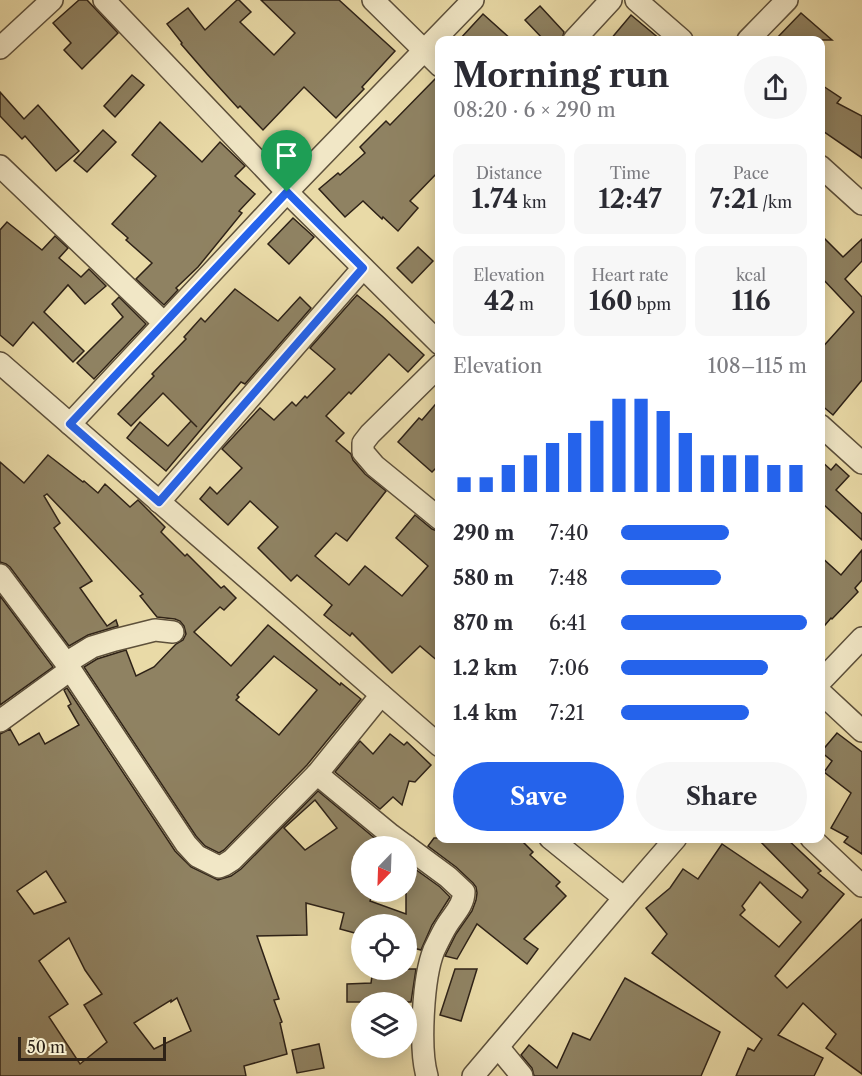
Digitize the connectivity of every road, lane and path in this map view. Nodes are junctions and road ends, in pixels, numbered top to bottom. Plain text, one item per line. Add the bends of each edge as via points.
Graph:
1 (52, 0) edge
2 (104, 0) edge
3 (373, 0) edge
4 (473, 0) edge
5 (610, 0) edge
6 (636, 0) edge
7 (787, 0) edge
8 (438, 36) edge
9 (578, 36) edge
10 (677, 36) edge
11 (752, 36) edge
12 (435, 39) edge
13 (0, 48) edge
14 (424, 50) junction
15 (435, 61) edge
16 (0, 166) edge
17 (825, 171) edge
18 (287, 192) junction
19 (862, 204) edge
20 (363, 268) junction
21 (164, 323) junction
22 (435, 339) edge
23 (0, 363) edge
24 (435, 370) edge
25 (70, 424) junction
26 (825, 430) edge
27 (862, 463) edge
28 (159, 502) junction
29 (435, 515) edge
30 (0, 574) edge
31 (173, 632) dead end
32 (862, 638) edge
33 (68, 667) junction
34 (825, 677) edge
35 (381, 695) junction
36 (825, 697) edge
37 (0, 721) edge
38 (862, 731) edge
39 (435, 742) edge
40 (317, 774) junction
41 (392, 836) edge
42 (556, 843) edge
43 (672, 843) edge
44 (816, 843) edge
45 (417, 854) edge
46 (862, 886) edge
47 (624, 898) junction
48 (498, 1047) junction
49 (427, 1076) edge
50 (472, 1076) edge
51 (522, 1076) edge

1 - 13 street
2 - 18 street
3 - 14 street
4 - 8 street
5 - 9 street
6 - 10 street
7 - 11 street
12 - 14 street
14 - 15 street
14 - 18 street
16 - 21 street
17 - 19 street
18 - 20 street
18 - 21 street
20 - 22 street
20 - 28 street
21 - 25 street
23 - 25 street
24 - 29 street via 370,434 363,443 363,452
25 - 28 street
26 - 27 street
28 - 35 street
30 - 33 street
31 - 33 street via 155,630 92,647
32 - 34 street
33 - 37 street
33 - 40 street via 186,844 214,865 219,867 232,860
35 - 39 street
35 - 40 street
36 - 38 street
40 - 41 street
42 - 47 street
43 - 47 street
44 - 46 street
45 - 49 street via 464,892 428,970 424,1030
47 - 48 street
48 - 50 street
48 - 51 street

